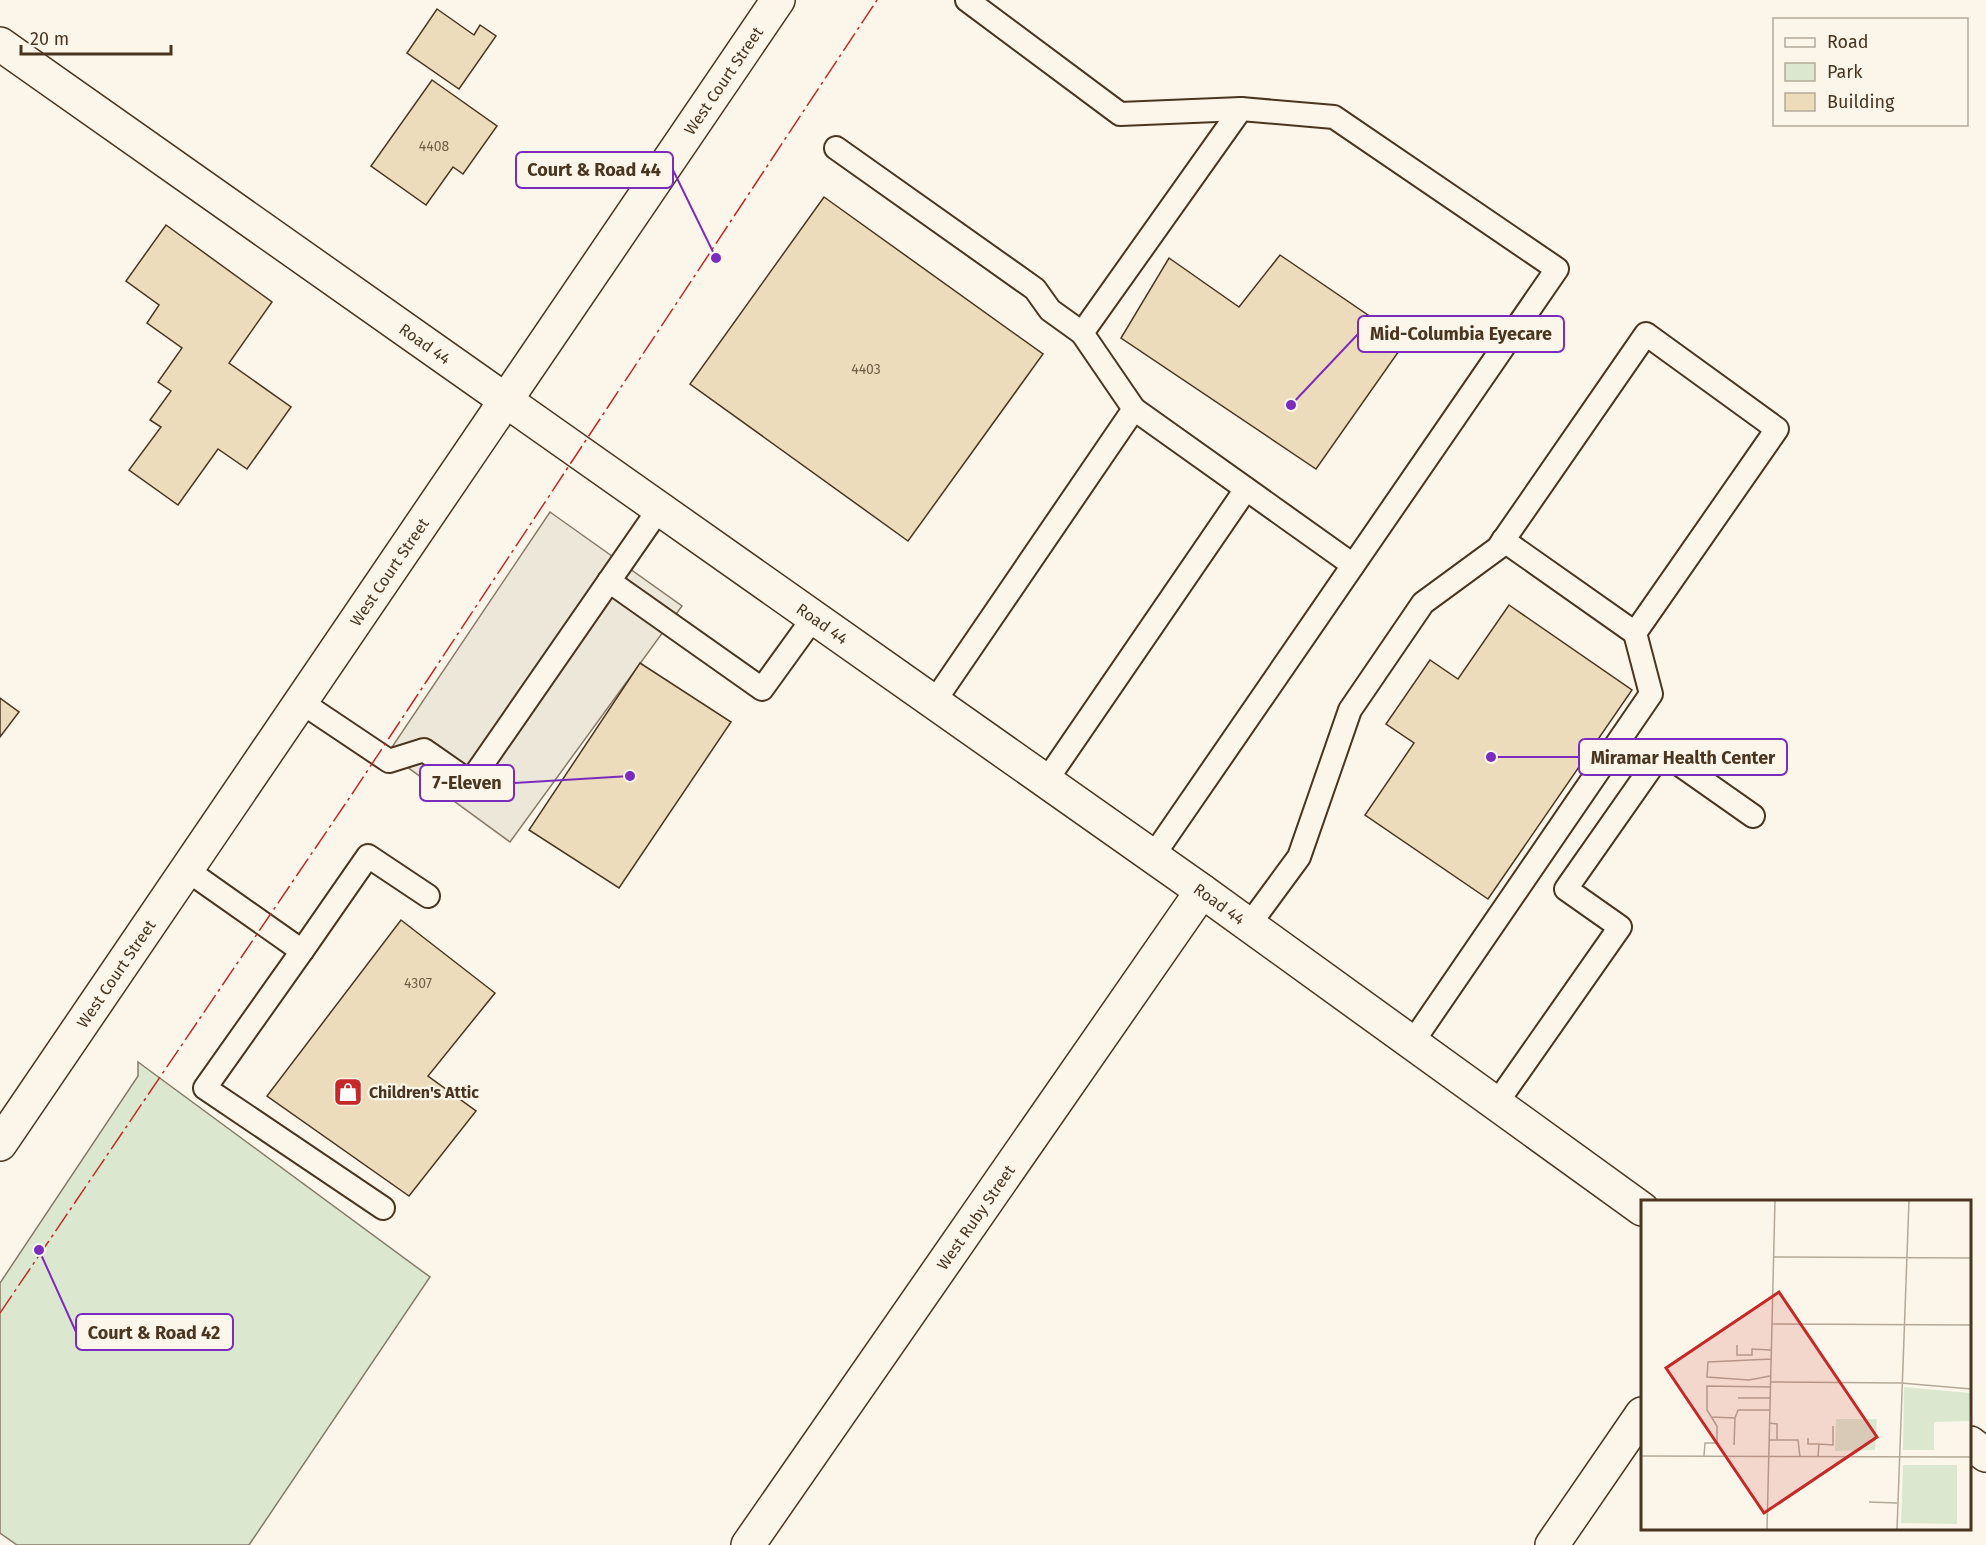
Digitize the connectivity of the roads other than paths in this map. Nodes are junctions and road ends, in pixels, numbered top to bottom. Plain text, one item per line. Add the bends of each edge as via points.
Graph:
1 (778, 0) edge
2 (967, 0) edge
3 (0, 44) edge
4 (1241, 109) junction
5 (836, 148) dead end
6 (1082, 333) junction
7 (506, 400) junction
8 (1134, 410) junction
9 (1246, 489) junction
10 (659, 509) junction
11 (1503, 540) junction
12 (1353, 565) junction
13 (609, 581) junction
14 (814, 617) junction
15 (1635, 633) junction
16 (301, 702) junction
17 (934, 702) junction
18 (1046, 781) junction
19 (1753, 816) dead end
20 (1153, 856) junction
21 (187, 870) junction
22 (1203, 891) junction
23 (428, 896) dead end
24 (1249, 925) junction
25 (302, 951) junction
26 (1412, 1043) junction
27 (1496, 1104) junction
28 (0, 1144) edge
29 (383, 1208) dead end
30 (1641, 1208) edge
31 (1641, 1415) edge
32 (1971, 1444) edge
33 (1986, 1455) edge
34 (748, 1545) edge
35 (1552, 1545) edge

1 - 7 street, West Court Street
2 - 4 lane via 1120,114
3 - 7 street, Road 44
4 - 6 lane
4 - 12 lane via 1334,117 1557,269
5 - 6 lane via 1035,289 1050,310
6 - 8 lane
7 - 10 street, Road 44
7 - 16 street, West Court Street
8 - 9 lane
8 - 17 lane
9 - 12 lane
9 - 18 lane
10 - 13 lane
10 - 14 street, Road 44
11 - 15 lane
11 - 15 lane via 1646,334 1776,429
11 - 24 lane via 1498,548 1423,603 1350,710 1299,857
12 - 20 lane
13 - 14 lane via 762,689
13 - 16 lane via 470,782 424,750 389,761
14 - 17 street, Road 44
15 - 26 lane via 1652,694
16 - 21 street, West Court Street
17 - 18 street, Road 44
18 - 20 street, Road 44
19 - 27 lane via 1662,752 1566,889 1620,927
20 - 22 street, Road 44
21 - 25 lane
21 - 28 street, West Court Street
22 - 24 street, Road 44
22 - 34 street, West Ruby Street
23 - 25 lane via 368,856
24 - 26 street, Road 44
25 - 29 lane via 205,1088
26 - 27 street, Road 44
27 - 30 street, Road 44
31 - 35 street
32 - 33 street

